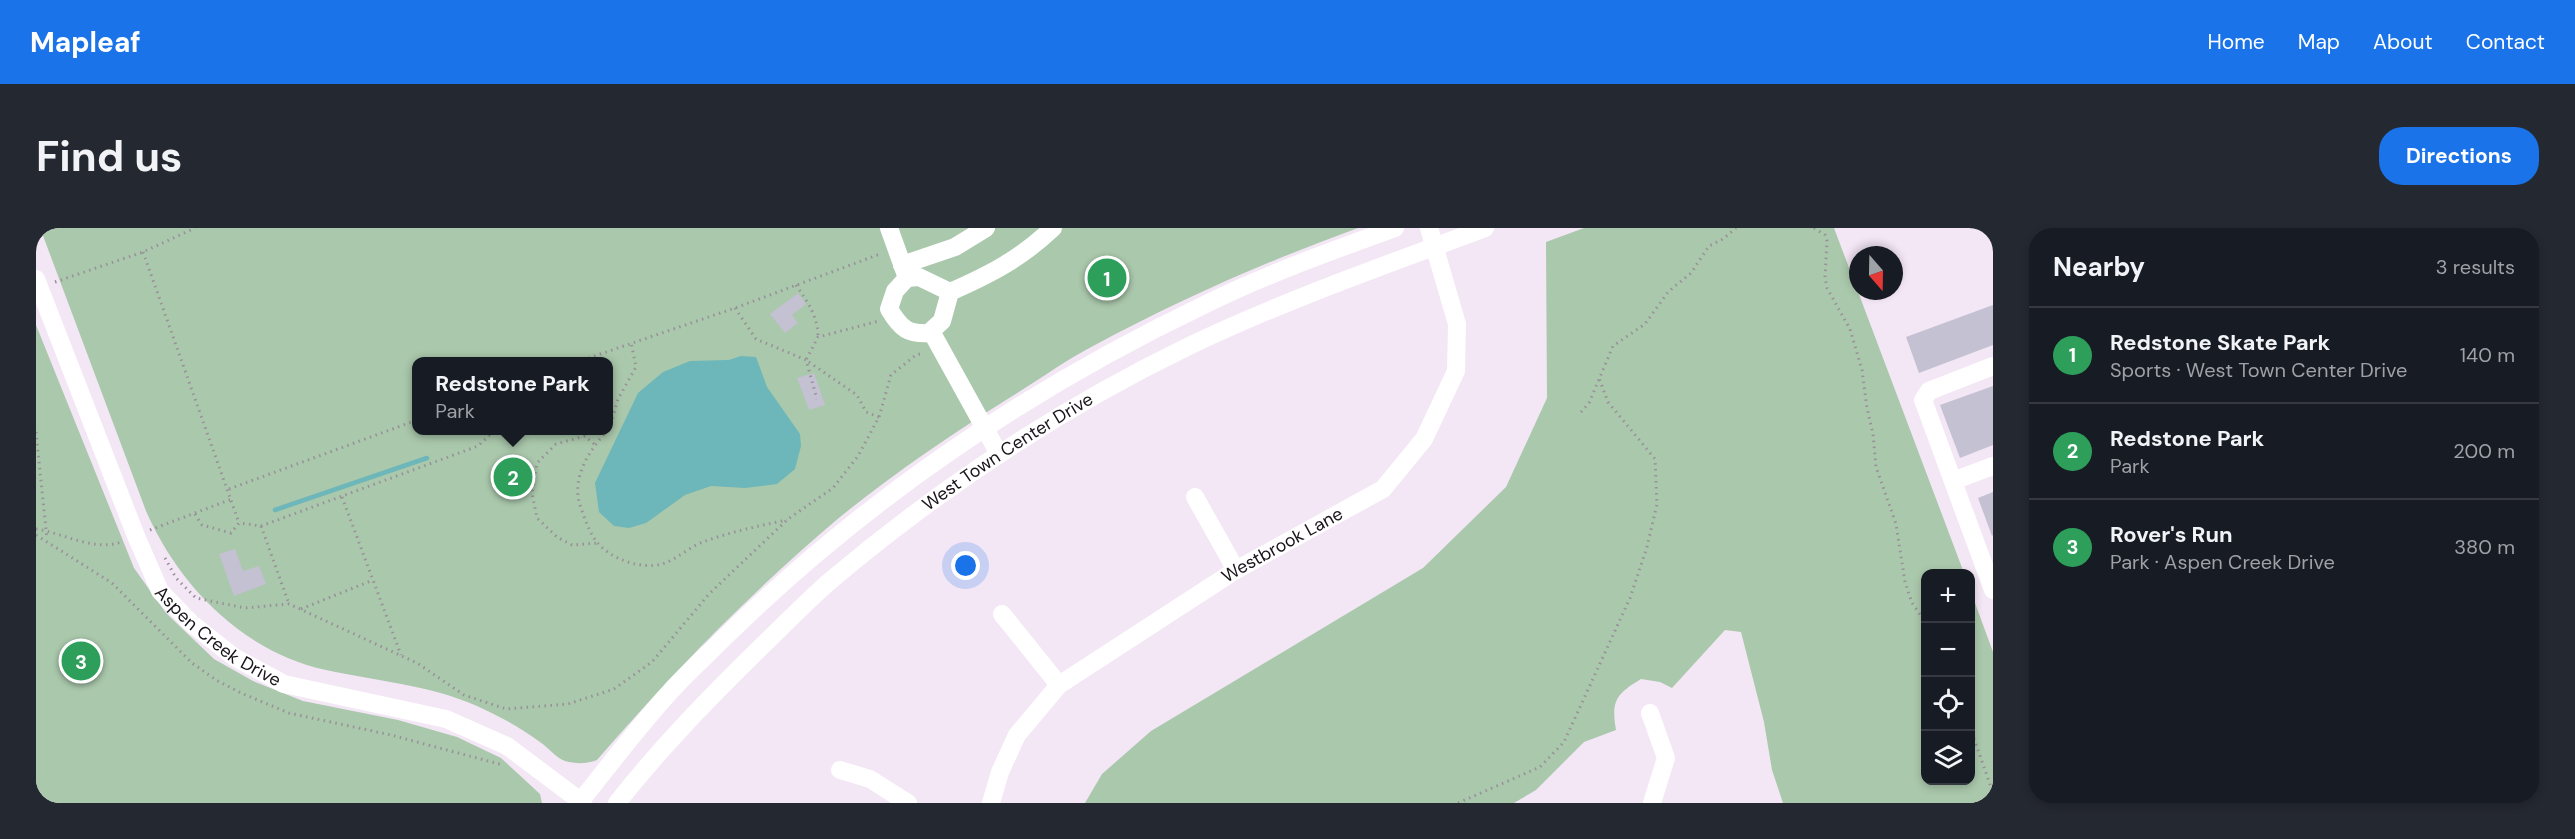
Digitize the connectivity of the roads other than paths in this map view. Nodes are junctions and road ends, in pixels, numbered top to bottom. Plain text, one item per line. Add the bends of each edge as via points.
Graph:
1 (889, 228) edge
2 (986, 228) edge
3 (1053, 228) edge
4 (1395, 228) edge
5 (1429, 228) edge
6 (1485, 228) edge
7 (1435, 247) junction
8 (904, 272) junction
9 (38, 283) edge
10 (950, 292) junction
11 (937, 340) junction
12 (1993, 366) edge
13 (984, 426) junction
14 (999, 454) junction
15 (1993, 466) edge
16 (1953, 481) junction
17 (1195, 497) dead end
18 (1987, 556) edge
19 (1236, 570) junction
20 (1993, 590) edge
21 (1002, 614) dead end
22 (1059, 685) junction
23 (1650, 713) dead end
24 (840, 770) dead end
25 (581, 802) edge
26 (617, 803) edge
27 (908, 803) edge
28 (991, 803) edge
29 (1652, 803) edge

1 - 8 street
2 - 8 street
3 - 10 street via 1030,250 999,270
4 - 13 street, West Town Center Drive via 1207,303 1096,359
5 - 7 street, Westbrook Lane
6 - 7 street, West Town Center Drive
7 - 14 street, West Town Center Drive via 1308,293 1190,346 1112,386
7 - 19 street, Westbrook Lane via 1457,324 1456,371 1424,439 1383,489
8 - 10 street
8 - 11 street via 889,309 898,323 914,334
9 - 25 street, Aspen Creek Drive via 160,591 191,623 234,657 284,684 446,719 507,746
10 - 11 street via 942,321 931,331
11 - 13 street
12 - 16 street via 1924,395
13 - 14 street
13 - 25 street, West Town Center Drive via 899,486 773,591 669,693
14 - 26 street, West Town Center Drive via 900,524 829,583 698,708
15 - 16 street
16 - 18 street
17 - 19 street
18 - 20 street
19 - 22 street, Westbrook Lane
21 - 22 street
22 - 28 street, Westbrook Lane via 1017,735
23 - 29 street via 1666,758
24 - 27 street via 870,779

